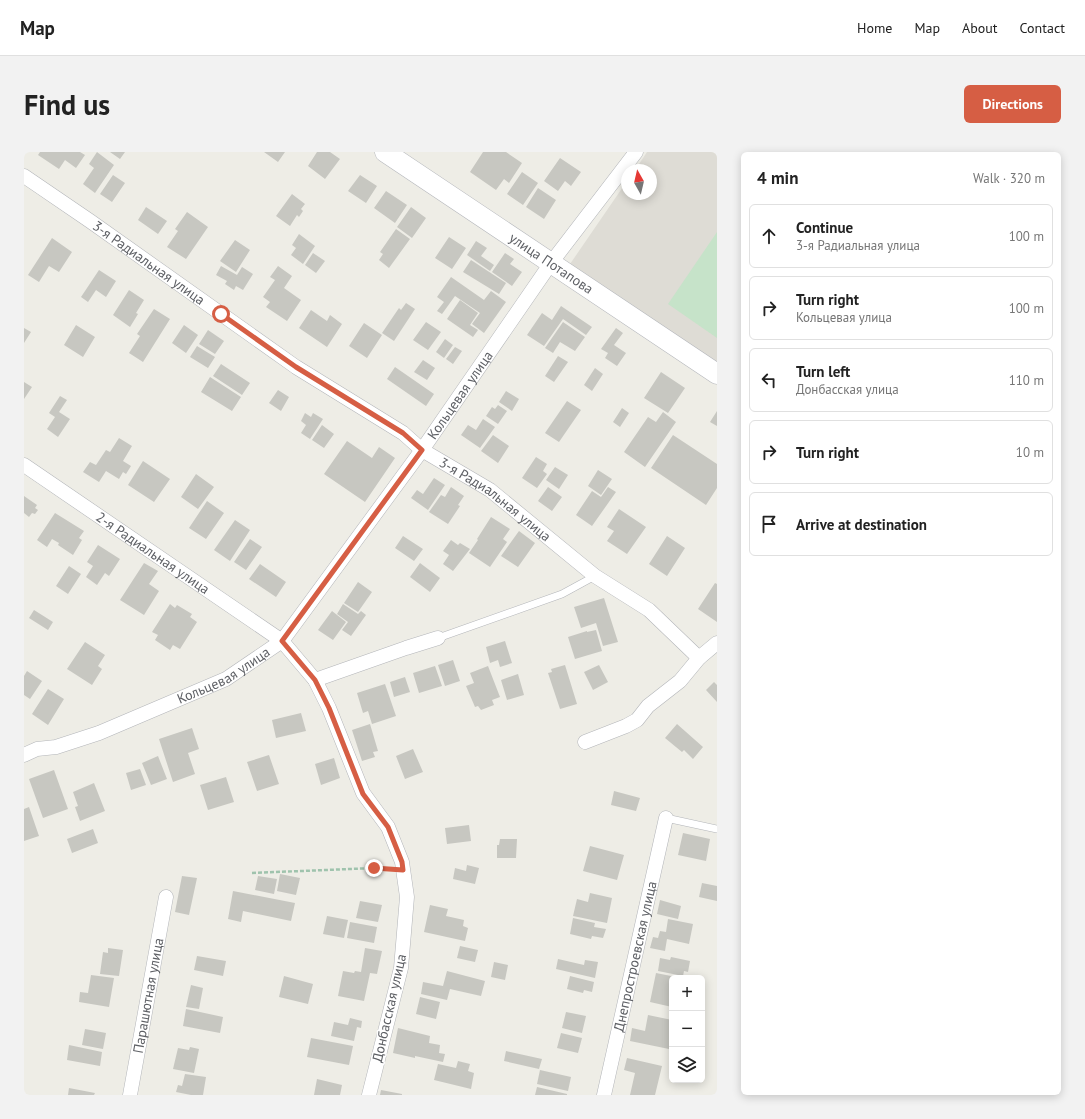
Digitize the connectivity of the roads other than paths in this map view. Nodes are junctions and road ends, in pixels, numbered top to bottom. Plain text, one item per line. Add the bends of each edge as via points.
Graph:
1 (385, 152) edge
2 (636, 152) edge
3 (24, 176) edge
4 (551, 263) junction
5 (717, 374) edge
6 (422, 450) junction
7 (24, 465) edge
8 (596, 576) junction
9 (438, 638) joint
10 (282, 641) junction
11 (717, 643) edge
12 (699, 658) junction
13 (315, 680) junction
14 (585, 742) dead end
15 (28, 750) edge
16 (666, 818) joint
17 (717, 829) edge
18 (166, 897) dead end
19 (130, 1095) edge
20 (369, 1095) edge
21 (604, 1095) edge

1 - 4 street, улица Потапова
2 - 4 street, Кольцевая улица
3 - 6 street, 3-я Радиальная улица via 296,367 403,433
4 - 5 street, улица Потапова
4 - 6 street, Кольцевая улица
6 - 8 street, 3-я Радиальная улица via 490,490
6 - 10 street, Кольцевая улица
7 - 10 street, 2-я Радиальная улица
8 - 9 lane via 562,594
8 - 12 street, 3-я Радиальная улица via 650,610
9 - 13 street
10 - 13 street, Донбасская улица
10 - 15 street, Кольцевая улица via 226,679 99,733 56,747
11 - 12 street
12 - 14 street via 680,681 648,706 637,720
13 - 20 street, Донбасская улица via 329,708 363,794 388,827 402,862 407,897 401,968
16 - 17 lane
16 - 21 street, Днепростроевская улица
18 - 19 street, Парашютная улица

